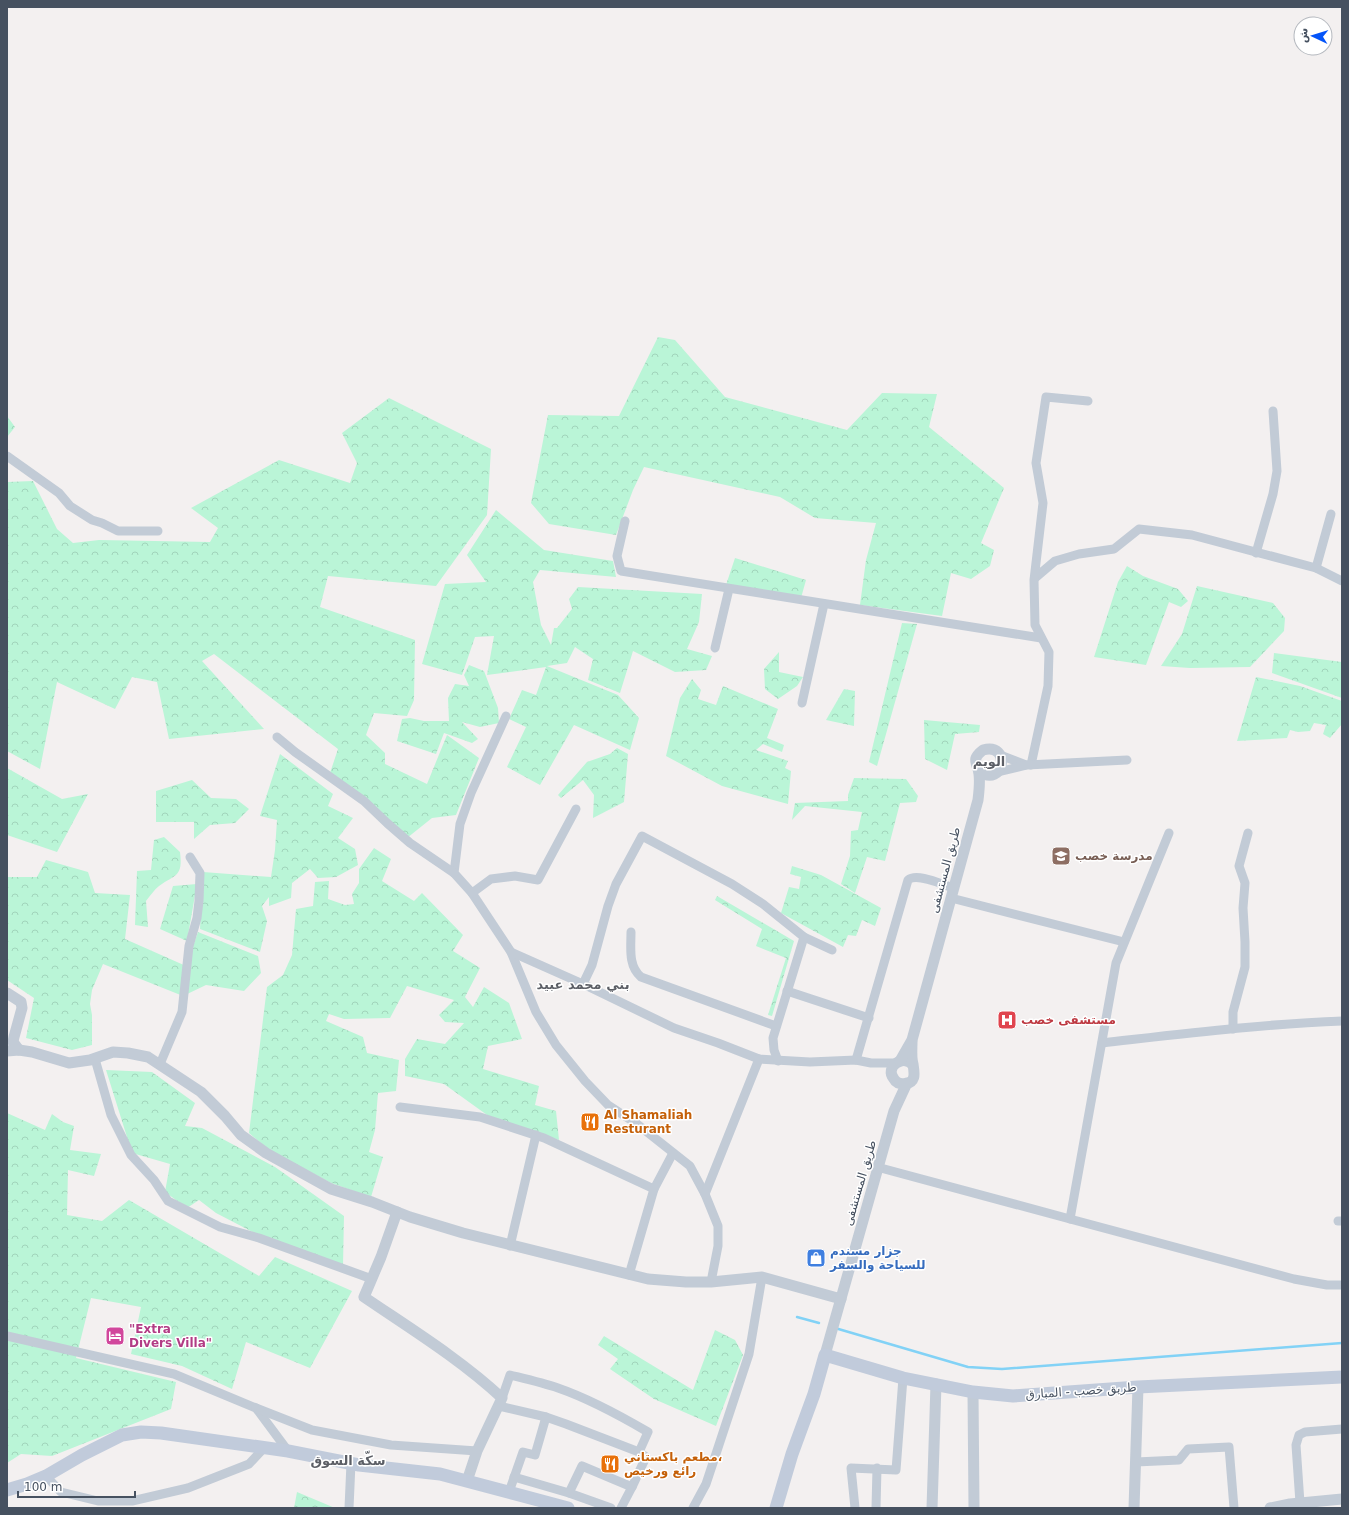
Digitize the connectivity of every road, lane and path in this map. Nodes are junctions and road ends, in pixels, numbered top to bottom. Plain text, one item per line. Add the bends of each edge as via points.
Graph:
1 (1088, 401) dead end
2 (1273, 411) dead end
3 (7, 456) edge
4 (1331, 514) dead end
5 (625, 521) dead end
6 (158, 531) dead end
7 (1256, 553) junction
8 (1316, 568) junction
9 (1035, 578) junction
10 (1342, 580) edge
11 (729, 589) junction
12 (824, 604) junction
13 (1042, 638) junction
14 (715, 648) dead end
15 (802, 703) dead end
16 (506, 716) dead end
17 (277, 738) dead end
18 (1000, 755) junction
19 (1127, 760) dead end
20 (1029, 765) junction
21 (979, 772) junction
22 (997, 773) junction
23 (978, 800) junction
24 (576, 809) dead end
25 (1248, 832) dead end
26 (1169, 833) dead end
27 (190, 857) dead end
28 (454, 873) junction
29 (472, 893) junction
30 (953, 893) junction
31 (631, 932) dead end
32 (804, 936) junction
33 (1124, 942) junction
34 (832, 950) dead end
35 (511, 952) junction
36 (583, 984) junction
37 (787, 991) junction
38 (7, 993) edge
39 (869, 1018) junction
40 (1342, 1021) edge
41 (776, 1026) junction
42 (1233, 1029) junction
43 (912, 1040) junction
44 (1102, 1043) junction
45 (18, 1050) junction
46 (7, 1051) edge
47 (95, 1059) junction
48 (759, 1059) junction
49 (856, 1060) junction
50 (778, 1061) junction
51 (898, 1062) junction
52 (871, 1063) junction
53 (160, 1064) junction
54 (913, 1066) junction
55 (893, 1078) junction
56 (907, 1083) junction
57 (400, 1107) dead end
58 (894, 1111) junction
59 (536, 1135) junction
60 (673, 1153) junction
61 (877, 1167) junction
62 (654, 1189) junction
63 (705, 1194) junction
64 (397, 1212) junction
65 (1070, 1219) junction
66 (510, 1246) junction
67 (629, 1275) junction
68 (762, 1277) junction
69 (372, 1279) junction
70 (711, 1282) junction
71 (1342, 1285) edge
72 (841, 1299) junction
73 (7, 1336) edge
74 (825, 1355) junction
75 (1342, 1377) edge
76 (903, 1378) junction
77 (936, 1384) junction
78 (1138, 1387) junction
79 (973, 1392) junction
80 (500, 1402) junction
81 (256, 1408) junction
82 (546, 1417) junction
83 (1342, 1429) edge
84 (264, 1448) junction
85 (288, 1450) junction
86 (477, 1451) junction
87 (639, 1452) junction
88 (1136, 1462) junction
89 (351, 1463) junction
90 (877, 1468) junction
91 (46, 1476) junction
92 (514, 1477) junction
93 (467, 1481) junction
94 (632, 1488) junction
95 (7, 1490) edge
96 (509, 1492) junction
97 (569, 1493) junction
98 (1342, 1499) edge
99 (540, 1504) edge
100 (1293, 1505) edge
101 (349, 1508) edge
102 (568, 1508) edge
103 (611, 1508) edge
104 (621, 1508) edge
105 (692, 1508) edge
106 (776, 1508) edge
107 (855, 1508) edge
108 (876, 1508) edge
109 (932, 1508) edge
110 (974, 1508) edge
111 (1134, 1508) edge
112 (1234, 1508) edge
113 (1270, 1508) edge

1 - 9 street via 1046,397 1036,463 1043,503
2 - 7 street via 1278,471
3 - 6 street via 59,493 70,506 92,520 102,522 118,531
4 - 8 street
5 - 11 street via 617,556 621,571
7 - 8 street
7 - 9 street via 1192,535 1139,529 1114,549 1079,554 1055,561
8 - 10 street
9 - 13 street via 1035,625
11 - 12 street
11 - 14 street
12 - 13 street
12 - 15 street
13 - 20 street via 1048,652 1048,686
16 - 28 street via 471,793 460,824
17 - 28 street via 364,801 410,843
18 - 20 street
18 - 21 street via 993,749 979,753 976,762
18 - 22 street via 1002,765
19 - 20 street
20 - 22 street
21 - 22 street via 988,776
21 - 23 street, طريق المستشفى
22 - 23 street, طريق المستشفى
23 - 30 street, طريق المستشفى
24 - 29 street via 538,880 515,876 491,879
25 - 42 street via 1239,866 1245,883 1242,908 1245,967 1233,1012
26 - 33 street
27 - 53 street via 200,873 197,918 189,946 182,1012
28 - 29 street
29 - 35 street
30 - 33 street
30 - 39 street via 922,877 912,877 908,880
30 - 43 street, طريق المستشفى
31 - 41 street via 632,966 641,978
32 - 34 street
32 - 36 street via 732,884 642,836 616,884 592,965
32 - 37 street
33 - 44 street via 1116,963
35 - 36 street
35 - 60 street via 536,1012 556,1045 585,1081 608,1105
36 - 48 street via 674,1028
37 - 39 street
37 - 41 street
38 - 45 street via 21,1002 22,1008 14,1037
39 - 49 street
40 - 42 street
41 - 50 street via 773,1038
42 - 44 street
43 - 51 street, طريق المستشفى
43 - 54 street, طريق المستشفى
44 - 65 street
45 - 46 street
45 - 47 street via 69,1063
47 - 53 street via 113,1052 128,1053 148,1057
47 - 69 street via 111,1115 131,1155 154,1180 168,1201 220,1227 259,1238
48 - 50 street
48 - 63 street
49 - 50 street
49 - 52 street
51 - 52 street
51 - 54 street via 907,1061
51 - 55 street via 892,1069
52 - 55 street
53 - 64 street via 201,1092 241,1135 266,1153 331,1189
54 - 56 street via 914,1076
55 - 56 street via 900,1084
55 - 58 street, طريق المستشفى
56 - 58 street, طريق المستشفى
57 - 59 street via 480,1117
58 - 61 street, طريق المستشفى
59 - 62 street
59 - 66 street
60 - 62 street
60 - 63 street via 690,1166
61 - 65 street
61 - 72 street, طريق المستشفى
62 - 67 street
63 - 70 street via 718,1226 718,1246
64 - 66 street
64 - 69 street
65 - 71 street via 1294,1279
66 - 67 street
67 - 70 street via 648,1279
68 - 70 street
68 - 72 street
68 - 105 street via 749,1354 706,1484
69 - 80 street via 364,1297 481,1379
72 - 74 street, طريق المستشفى
73 - 81 street via 174,1374
74 - 76 main road, طريق خصب - المبارق
74 - 106 main road
75 - 78 main road, طريق خصب - المبارق
76 - 77 main road, طريق خصب - المبارق
76 - 90 street via 896,1470
77 - 79 main road, طريق خصب - المبارق
77 - 109 street
78 - 79 main road, طريق خصب - المبارق via 1013,1396
78 - 88 street
79 - 110 street
80 - 82 street
80 - 86 street
80 - 87 street via 510,1375 557,1388 620,1415 648,1432
81 - 85 street
81 - 86 street via 312,1430 390,1445
82 - 87 street
82 - 92 street via 535,1455 523,1452
83 - 100 street via 1305,1432 1299,1436 1296,1445
84 - 85 main road
84 - 91 main road via 161,1432 141,1432 122,1435
84 - 91 street via 249,1464 188,1488 132,1501 98,1501 61,1492
85 - 89 main road
86 - 93 street
87 - 94 street via 646,1457
88 - 111 street
88 - 112 street via 1179,1460 1188,1449 1229,1447
89 - 93 main road via 440,1474
89 - 101 street
90 - 107 street via 851,1468
90 - 108 street
91 - 95 main road
92 - 96 street
92 - 97 street
93 - 96 main road
94 - 97 street via 582,1466
94 - 104 street
96 - 99 main road
97 - 103 street
98 - 100 street
99 - 102 main road
100 - 113 street

